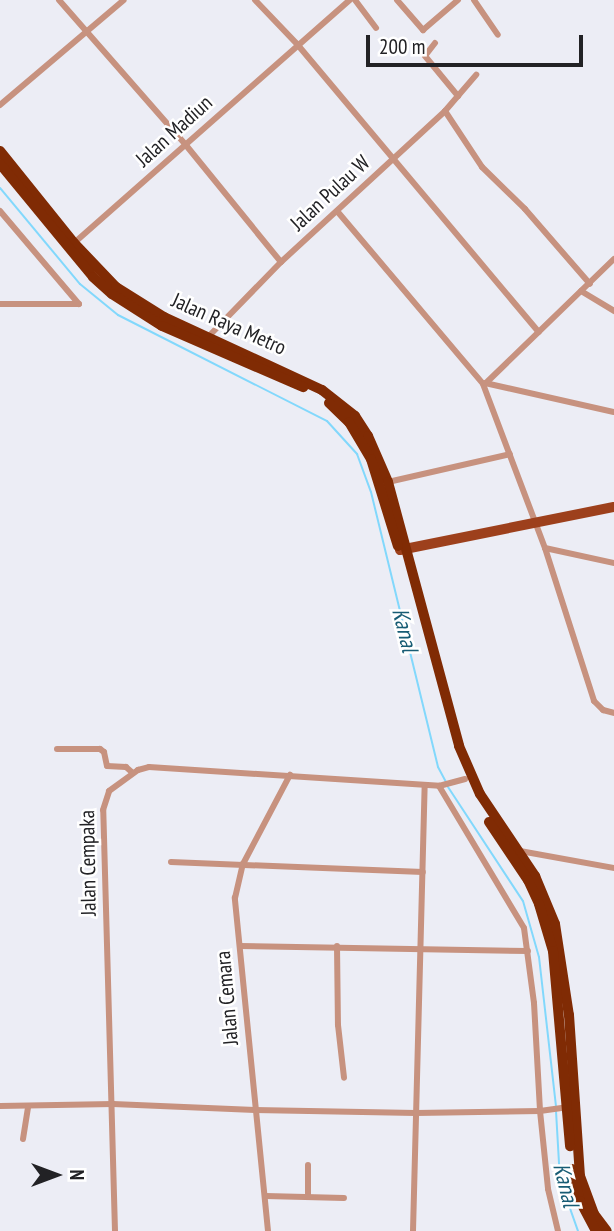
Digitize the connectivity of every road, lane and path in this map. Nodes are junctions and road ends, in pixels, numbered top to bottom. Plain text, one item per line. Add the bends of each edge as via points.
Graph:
1 (59, 0) edge
2 (124, 0) edge
3 (255, 0) edge
4 (352, 0) edge
5 (397, 0) edge
6 (474, 0) edge
7 (453, 2) edge
8 (376, 28) dead end
9 (87, 35) junction
10 (498, 35) dead end
11 (435, 43) dead end
12 (297, 44) junction
13 (476, 75) dead end
14 (458, 96) junction
15 (0, 105) edge
16 (445, 111) junction
17 (186, 144) junction
18 (0, 151) edge
19 (394, 158) junction
20 (0, 164) edge
21 (0, 211) edge
22 (337, 211) junction
23 (74, 243) junction
24 (614, 259) edge
25 (281, 262) junction
26 (590, 284) junction
27 (581, 291) junction
28 (0, 304) edge
29 (614, 311) edge
30 (539, 332) junction
31 (206, 341) junction
32 (247, 359) junction
33 (485, 383) junction
34 (614, 412) edge
35 (510, 454) junction
36 (388, 482) junction
37 (614, 507) edge
38 (536, 523) junction
39 (545, 548) junction
40 (403, 549) junction
41 (614, 563) edge
42 (614, 713) edge
43 (57, 749) dead end
44 (133, 773) junction
45 (290, 775) junction
46 (463, 780) junction
47 (425, 785) junction
48 (442, 785) junction
49 (520, 851) junction
50 (171, 862) dead end
51 (243, 864) junction
52 (614, 868) edge
53 (423, 872) junction
54 (240, 946) junction
55 (337, 946) junction
56 (422, 951) junction
57 (528, 951) junction
58 (569, 1074) junction
59 (344, 1078) dead end
60 (113, 1104) junction
61 (0, 1105) edge
62 (29, 1106) junction
63 (564, 1108) junction
64 (543, 1110) junction
65 (255, 1111) junction
66 (416, 1113) junction
67 (23, 1139) dead end
68 (308, 1165) dead end
69 (266, 1196) junction
70 (308, 1197) junction
71 (344, 1198) dead end
72 (114, 1231) edge
73 (268, 1231) edge
74 (413, 1231) edge
75 (558, 1231) edge
76 (596, 1231) edge
77 (607, 1231) edge

1 - 9 street
2 - 9 street
3 - 12 street
4 - 8 street
4 - 12 street, Jalan Madiun
5 - 7 street via 423,30
6 - 10 street
9 - 15 street
9 - 17 street
11 - 14 street via 425,56
12 - 17 street, Jalan Madiun
12 - 19 street
13 - 14 street, Jalan Pulau W
14 - 16 street, Jalan Pulau W
16 - 19 street, Jalan Pulau W
16 - 26 street via 482,167
17 - 23 street, Jalan Madiun
17 - 25 street
18 - 23 highway, Jalan Raya Metro
19 - 22 street, Jalan Pulau W
19 - 30 street
20 - 31 highway via 111,295 162,326
21 - 28 street via 79,304
22 - 25 street, Jalan Pulau W
22 - 33 street
23 - 31 highway, Jalan Raya Metro via 116,287
24 - 26 street
25 - 31 street, Jalan Pulau W
26 - 27 street
27 - 29 street
27 - 30 street
30 - 33 street
31 - 32 highway
32 - 36 highway, Jalan Raya Metro via 301,378 339,401 368,436
32 - 40 highway via 320,396 349,422 371,459
33 - 34 street
33 - 35 street
35 - 36 street
35 - 38 street
36 - 40 highway, Jalan Raya Metro
37 - 38 main road
38 - 39 street
38 - 40 main road
39 - 41 street
39 - 42 street via 594,701
40 - 46 highway
40 - 49 highway via 459,746 480,794
43 - 44 street via 100,749 107,766 126,767
44 - 45 street via 149,767
44 - 60 street, Jalan Cempaka via 109,791 103,810
45 - 47 street
45 - 51 street, Jalan Cemara
46 - 48 street
46 - 58 highway via 528,880 547,926
47 - 48 street
47 - 53 street
48 - 57 street via 520,919
49 - 52 street
49 - 58 highway via 555,924 566,982
50 - 51 street
51 - 53 street
51 - 54 street, Jalan Cemara via 235,898
53 - 56 street
54 - 55 street
54 - 65 street, Jalan Cemara
55 - 56 street
55 - 59 street
56 - 57 street
56 - 66 street
57 - 64 street
58 - 63 highway
58 - 77 highway via 580,1176 594,1213
60 - 62 street
60 - 65 street
60 - 72 street, Jalan Cempaka
61 - 62 street
62 - 67 street
63 - 64 street
63 - 76 highway via 573,1178
64 - 66 street
64 - 75 street via 548,1189
65 - 66 street
65 - 69 street, Jalan Cemara
66 - 74 street
68 - 70 street
69 - 70 street
69 - 73 street, Jalan Cemara
70 - 71 street

